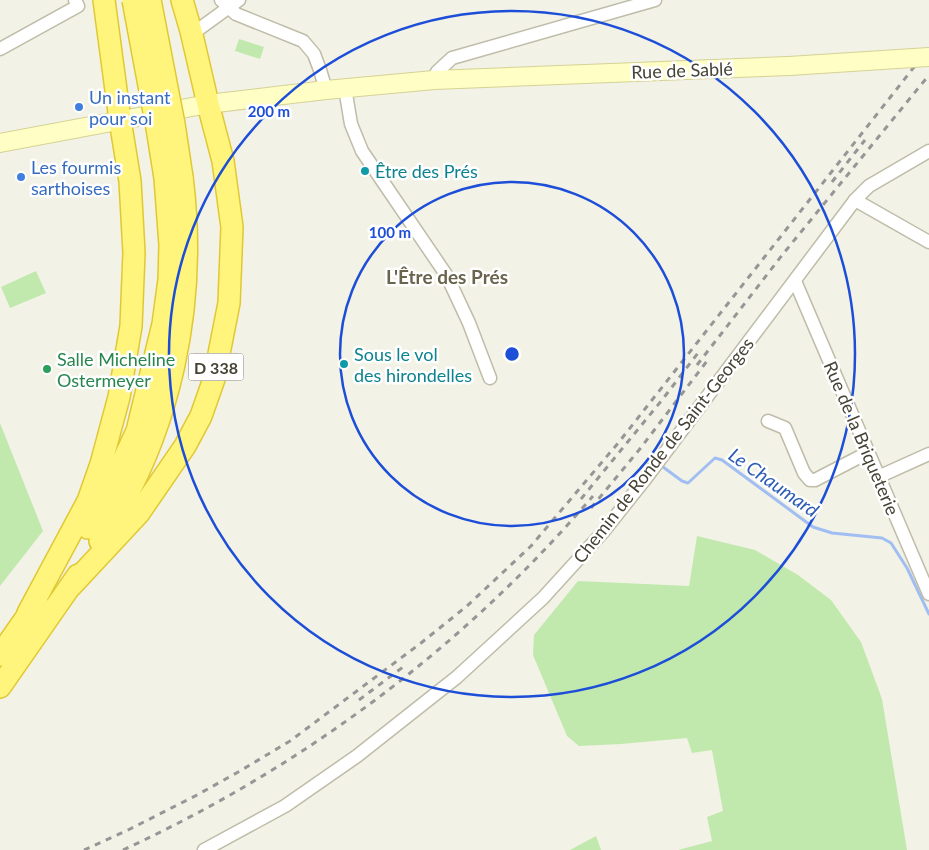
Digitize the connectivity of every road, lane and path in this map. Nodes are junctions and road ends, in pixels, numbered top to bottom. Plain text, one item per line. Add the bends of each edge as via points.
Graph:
1 (75, 0) edge
2 (104, 0) edge
3 (133, 0) edge
4 (150, 0) edge
5 (182, 0) edge
6 (655, 0) edge
7 (229, 3) edge
8 (192, 31) junction
9 (0, 49) edge
10 (929, 57) edge
11 (434, 80) junction
12 (345, 88) junction
13 (326, 90) junction
14 (208, 104) junction
15 (120, 120) junction
16 (0, 143) edge
17 (929, 151) edge
18 (173, 178) junction
19 (855, 200) junction
20 (929, 242) edge
21 (795, 281) junction
22 (490, 378) dead end
23 (768, 421) dead end
24 (867, 453) junction
25 (929, 454) edge
26 (878, 477) junction
27 (70, 586) junction
28 (929, 594) edge
29 (28, 613) junction
30 (0, 656) edge
31 (0, 687) edge
32 (204, 850) edge

1 - 9 street via 78,6
2 - 15 highway
3 - 18 highway, D 338, bridge via 158,128
4 - 18 highway, D 338, bridge via 174,124
5 - 8 highway
6 - 11 street via 452,58 437,72
7 - 8 street via 199,29
7 - 13 street via 236,14 303,41 314,54
8 - 14 highway
10 - 11 main road, Rue de Sablé, bridge via 790,66
11 - 12 main road, Rue de Sablé
12 - 13 main road, Rue de Sablé
12 - 22 street via 351,124 362,151 447,276
13 - 14 main road, Rue de Sablé
14 - 15 main road, Rue de Sablé
14 - 27 highway, D 338 via 223,161 232,226 229,302 214,379 201,416 164,478 139,513
15 - 16 main road, Rue de Sablé
15 - 29 highway, D 338 via 130,180 134,253 131,326 119,397 88,501
17 - 19 street, Chemin de Ronde de Saint-Georges via 869,186
18 - 27 highway, D 338 via 187,240 183,323 175,363 154,436 134,481 113,521
18 - 29 highway, D 338 via 169,280 163,324 136,432 99,512
19 - 20 street
19 - 21 street, Chemin de Ronde de Saint-Georges
21 - 24 street, Rue de la Briqueterie
21 - 32 street, Chemin de Ronde de Saint-Georges via 646,478 603,532 543,598 458,677 357,756 284,806
23 - 24 street via 785,428 810,480
24 - 26 street, Rue de la Briqueterie
25 - 26 street
26 - 28 street, Rue de la Briqueterie
27 - 31 highway, D 338
29 - 30 highway, D 338

